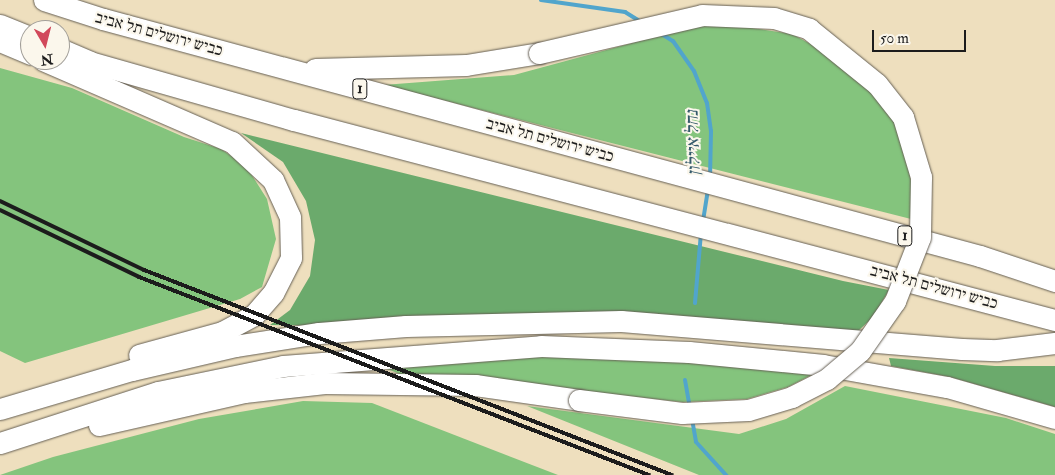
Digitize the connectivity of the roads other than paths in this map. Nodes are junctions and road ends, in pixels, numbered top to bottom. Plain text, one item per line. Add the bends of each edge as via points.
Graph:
1 (44, 0) edge
2 (0, 25) edge
3 (138, 28) junction
4 (20, 33) edge
5 (0, 41) edge
6 (20, 50) edge
7 (70, 53) edge
8 (66, 70) edge
9 (1055, 281) edge
10 (1055, 320) edge
11 (1055, 343) edge
12 (0, 395) edge
13 (0, 409) edge
14 (1055, 418) edge
15 (0, 443) edge
16 (0, 452) edge

1 - 3 highway, כביש ירושלים תל אביב / 1
2 - 4 highway
3 - 9 highway, כביש ירושלים תל אביב / 1 via 980,256
3 - 16 highway, bridge via 289,67 312,69 466,65 538,53 702,15 774,18 809,29 877,84 903,118 921,177 920,237 895,301 860,350 827,379 792,397 748,410 682,413 474,385 324,383 244,392 132,416
5 - 6 highway
7 - 10 highway, כביש ירושלים תל אביב via 90,62 294,120
8 - 12 highway via 232,142 273,180 282,197 290,217 291,258 273,293 254,315 222,332
11 - 13 highway via 962,349 621,322 406,326 319,333 235,346 123,373
14 - 15 highway via 948,387 823,365 689,352 541,346 283,366 158,392

